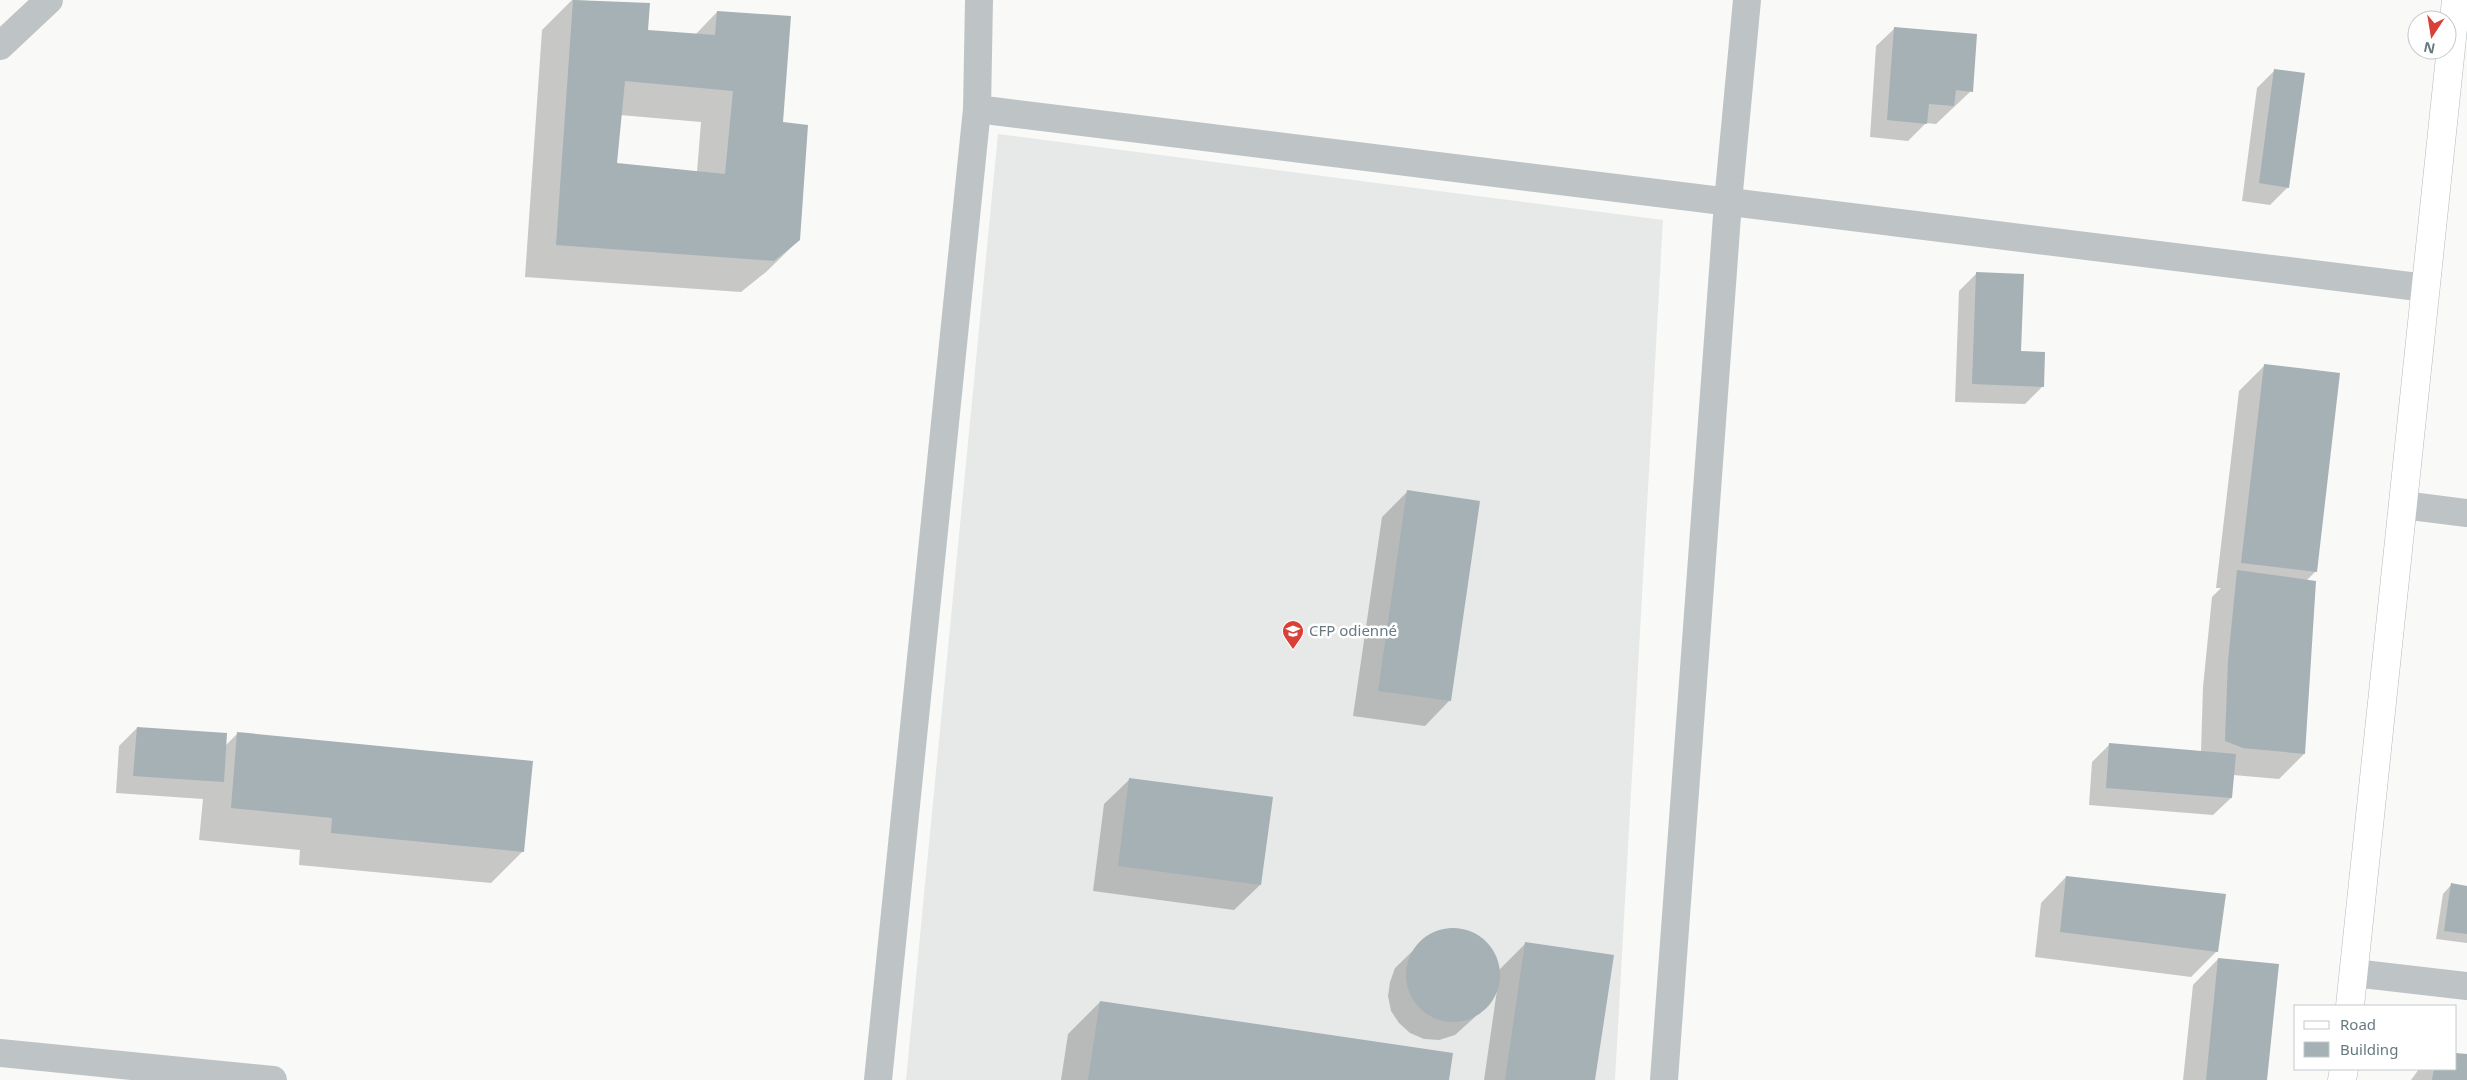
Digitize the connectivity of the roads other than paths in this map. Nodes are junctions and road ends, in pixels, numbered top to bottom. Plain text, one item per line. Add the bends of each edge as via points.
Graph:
1 (49, 0) edge
2 (979, 0) edge
3 (1747, 0) edge
4 (2456, 0) edge
5 (2460, 27) edge
6 (0, 46) edge
7 (978, 109) junction
8 (1728, 202) junction
9 (2426, 288) junction
10 (2403, 505) junction
11 (2467, 512) edge
12 (2354, 972) junction
13 (2467, 986) edge
14 (2350, 1005) edge
15 (0, 1053) edge
16 (274, 1080) edge
17 (878, 1080) edge
18 (1664, 1080) edge

1 - 6 street
2 - 7 street
3 - 8 street
4 - 5 main road
5 - 9 main road
7 - 8 street
7 - 17 street
8 - 9 street
8 - 18 street
9 - 10 main road
10 - 11 street
10 - 12 main road
12 - 13 street
12 - 14 main road
15 - 16 street

